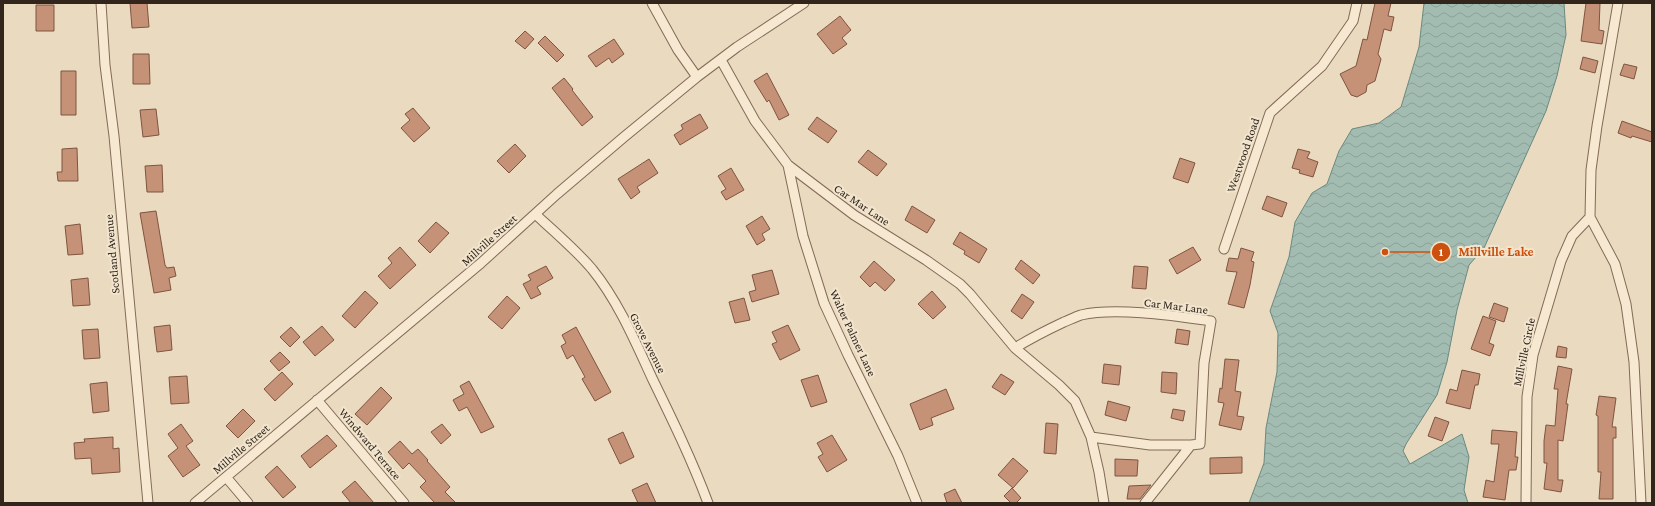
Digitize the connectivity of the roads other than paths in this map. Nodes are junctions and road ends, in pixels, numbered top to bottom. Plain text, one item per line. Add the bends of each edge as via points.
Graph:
1 (101, 3) edge
2 (652, 3) edge
3 (804, 3) edge
4 (1357, 3) edge
5 (1618, 3) edge
6 (721, 60) junction
7 (697, 77) junction
8 (788, 165) junction
9 (535, 214) junction
10 (1590, 217) junction
11 (1224, 249) dead end
12 (1015, 348) junction
13 (317, 400) junction
14 (1091, 437) junction
15 (1191, 445) junction
16 (226, 477) junction
17 (148, 503) edge
18 (195, 503) edge
19 (248, 503) edge
20 (404, 503) edge
21 (708, 503) edge
22 (917, 503) edge
23 (1104, 503) edge
24 (1145, 503) edge
25 (1526, 503) edge
26 (1641, 503) edge

1 - 17 street, Scotland Avenue
2 - 7 street via 678,50
3 - 6 street, Millville Street
4 - 11 street, Westwood Road via 1353,21 1322,66 1270,113
5 - 10 street via 1591,170
6 - 7 street, Millville Street
6 - 8 street, Car Mar Lane via 754,121
7 - 9 street, Millville Street via 624,136
8 - 12 street, Car Mar Lane via 854,215 960,284
8 - 22 street, Walter Palmer Lane via 803,236 824,303 898,456
9 - 13 street, Millville Street
9 - 21 street, Grove Avenue via 574,249 608,293 635,342 677,430
10 - 25 street, Millville Circle via 1572,236 1561,261 1534,355 1527,397
10 - 26 street via 1615,264 1626,304 1634,362
12 - 14 street, Car Mar Lane via 1060,385 1075,402
12 - 15 street, Car Mar Lane via 1040,333 1080,315 1107,312 1136,313 1212,321 1204,363 1200,444
13 - 16 street, Millville Street
13 - 20 street, Windward Terrace
14 - 15 street via 1150,445
14 - 23 street, Car Mar Lane
15 - 24 street, Car Mar Lane
16 - 18 street, Millville Street
16 - 19 street

